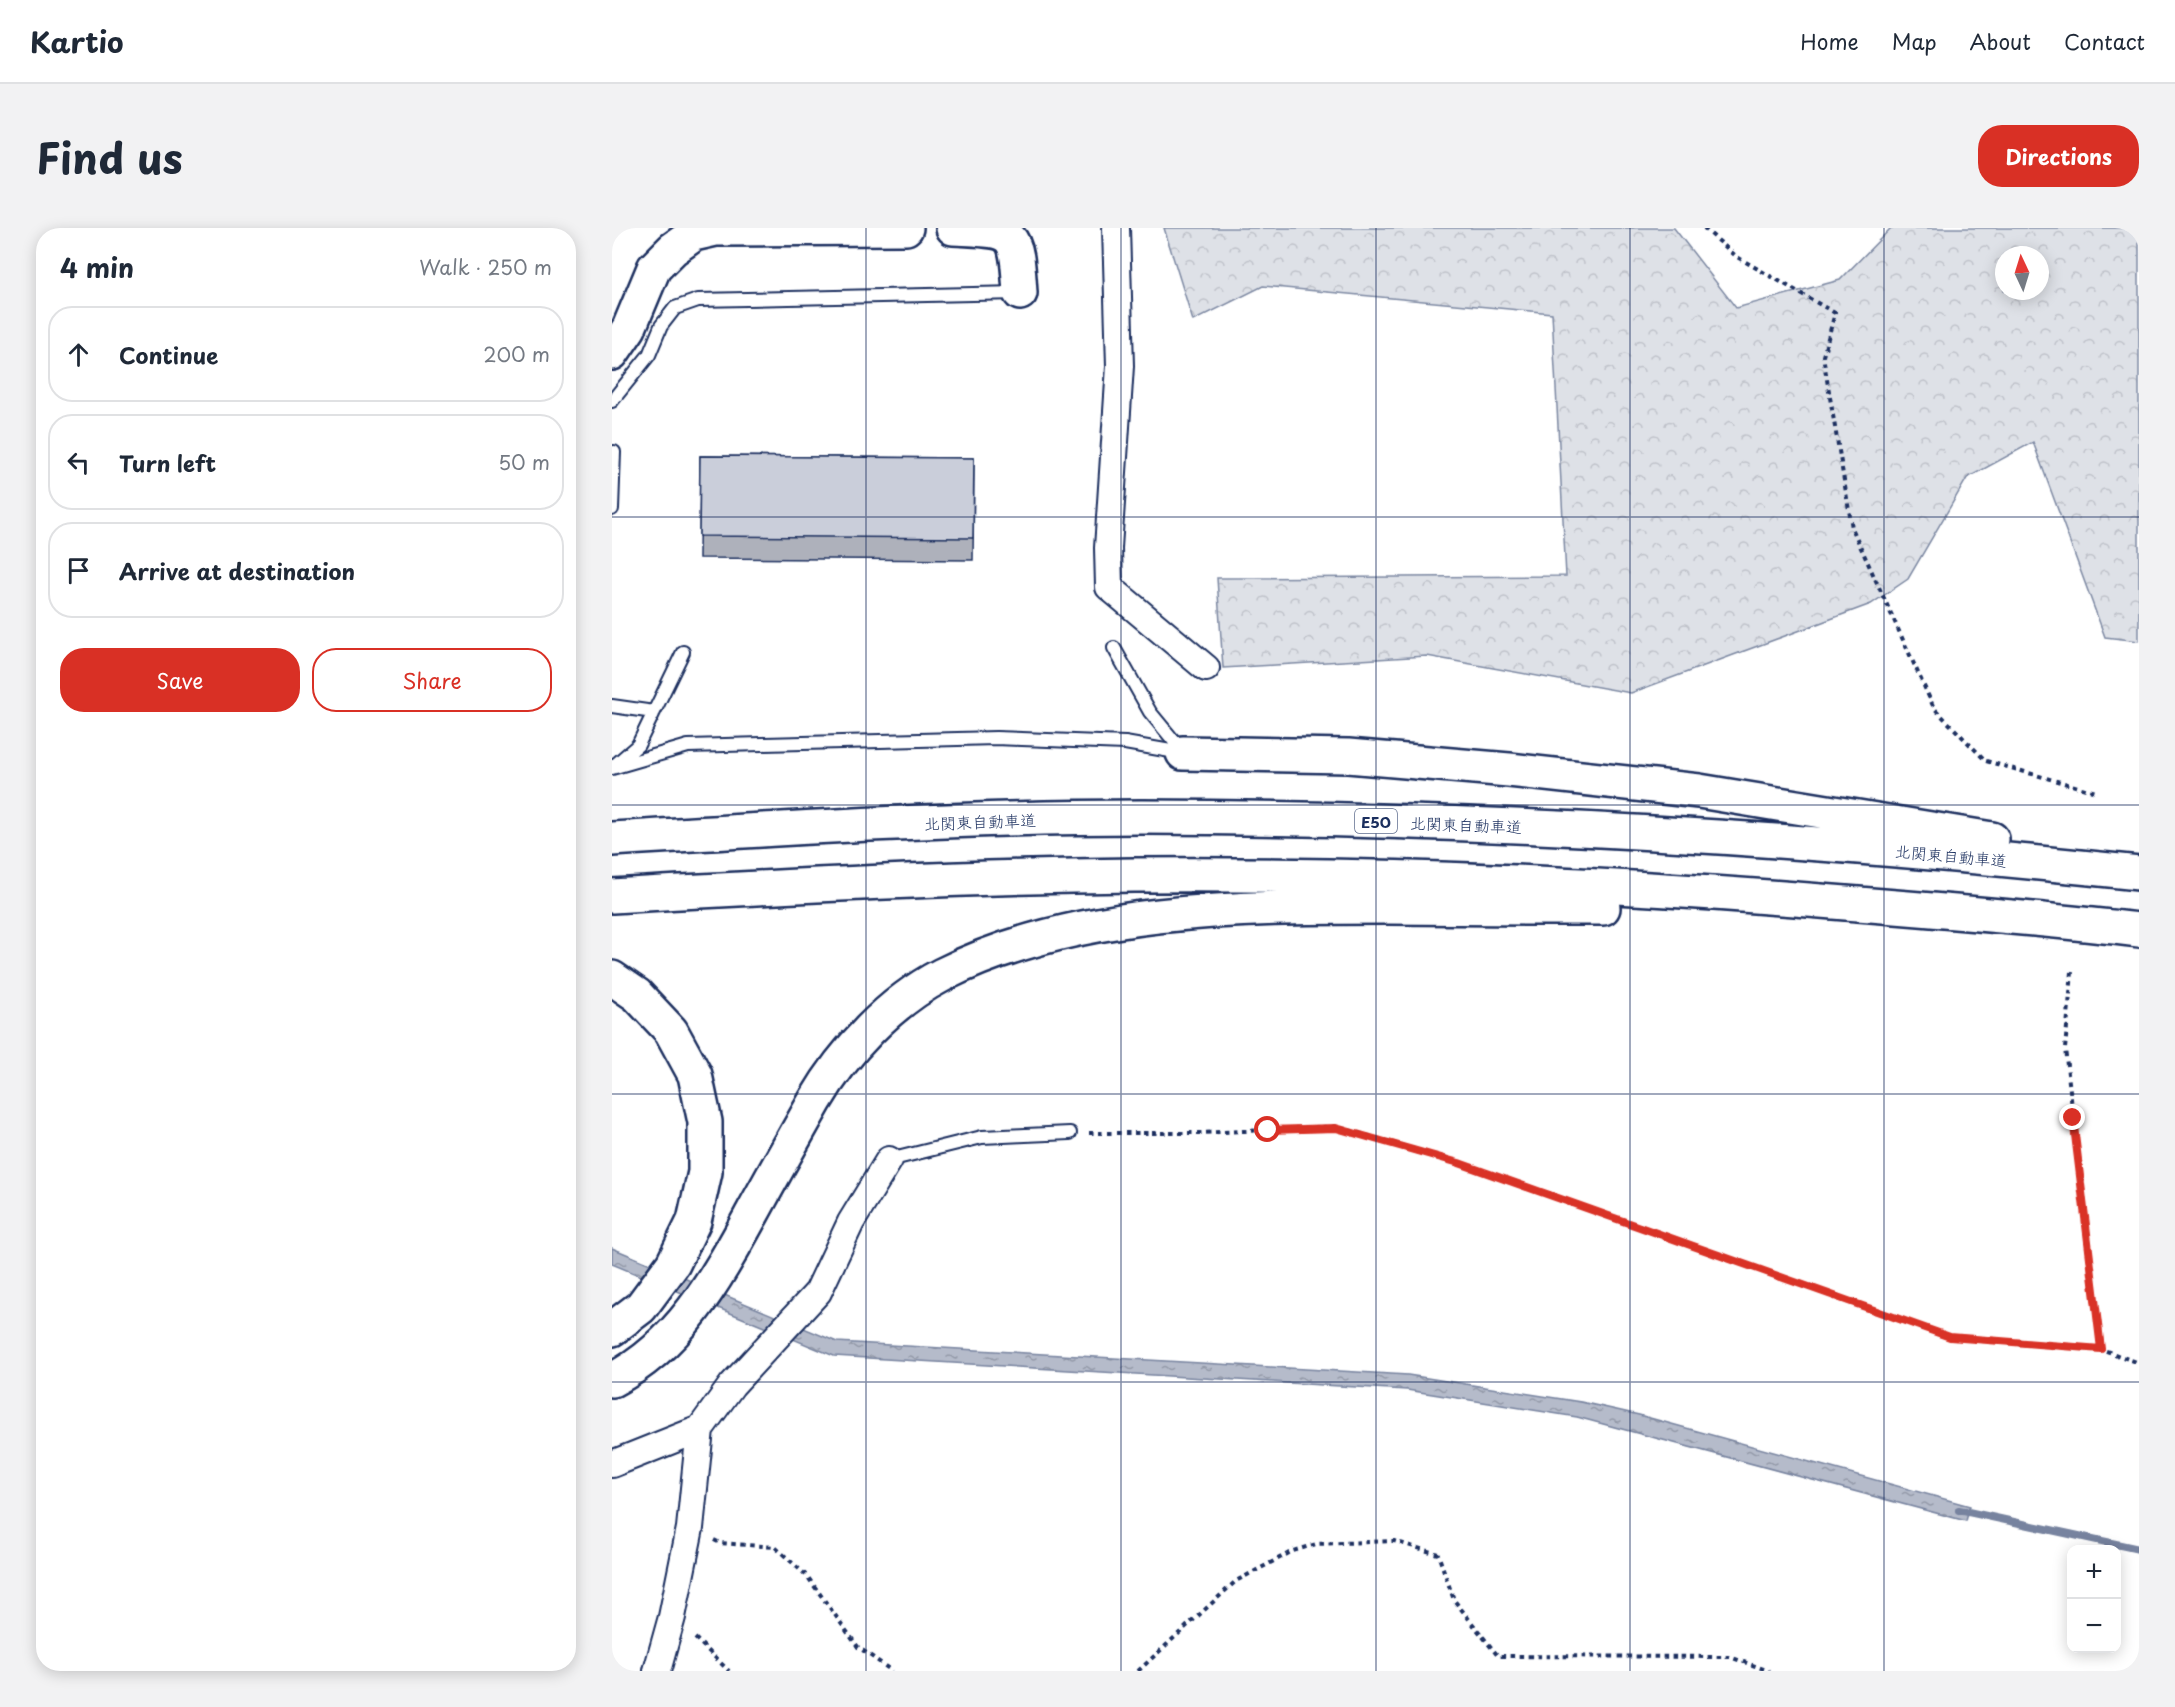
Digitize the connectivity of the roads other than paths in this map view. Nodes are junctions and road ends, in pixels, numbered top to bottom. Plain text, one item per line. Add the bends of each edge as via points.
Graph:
1 (906, 228) edge
2 (953, 228) edge
3 (1116, 228) edge
4 (1020, 293) joint
5 (612, 353) edge
6 (612, 401) edge
7 (614, 452) dead end
8 (612, 509) edge
9 (1114, 648) dead end
10 (683, 652) dead end
11 (1206, 668) dead end
12 (612, 706) edge
13 (654, 712) junction
14 (1183, 753) junction
15 (612, 768) edge
16 (612, 838) edge
17 (2139, 863) edge
18 (2139, 873) edge
19 (612, 896) edge
20 (1914, 908) junction
21 (2139, 930) edge
22 (612, 978) edge
23 (1070, 1133) road end
24 (889, 1160) joint
25 (612, 1329) edge
26 (612, 1380) edge
27 (700, 1428) junction
28 (612, 1464) edge
29 (657, 1671) edge

1 - 5 highway via 716,229 694,234 654,267 629,328
2 - 4 highway via 999,231 1013,242 1018,254
3 - 11 street via 1120,366 1109,587
4 - 6 lane via 698,300 675,308 661,326 649,355
7 - 8 lane
9 - 14 lane via 1150,712
10 - 13 lane
12 - 13 lane
13 - 15 lane via 638,745
14 - 15 lane via 1125,743 996,738 724,745 688,746
14 - 17 highway via 1348,756 1699,791
16 - 18 highway, 北関東自動車道 / E50 via 949,821 1140,817 1505,824 1914,851
19 - 20 highway via 945,880 1196,876 1508,882 1704,891
20 - 21 highway
20 - 26 highway via 1293,907 1164,916 1092,927 987,955 940,976 894,1007 857,1045 825,1084 699,1305 663,1344
22 - 25 highway via 637,995 671,1031 695,1076 705,1122 705,1172 694,1221 673,1264 641,1307
23 - 24 lane via 982,1137
24 - 27 street via 851,1221 818,1293 732,1385
27 - 28 street
27 - 29 street via 690,1527

